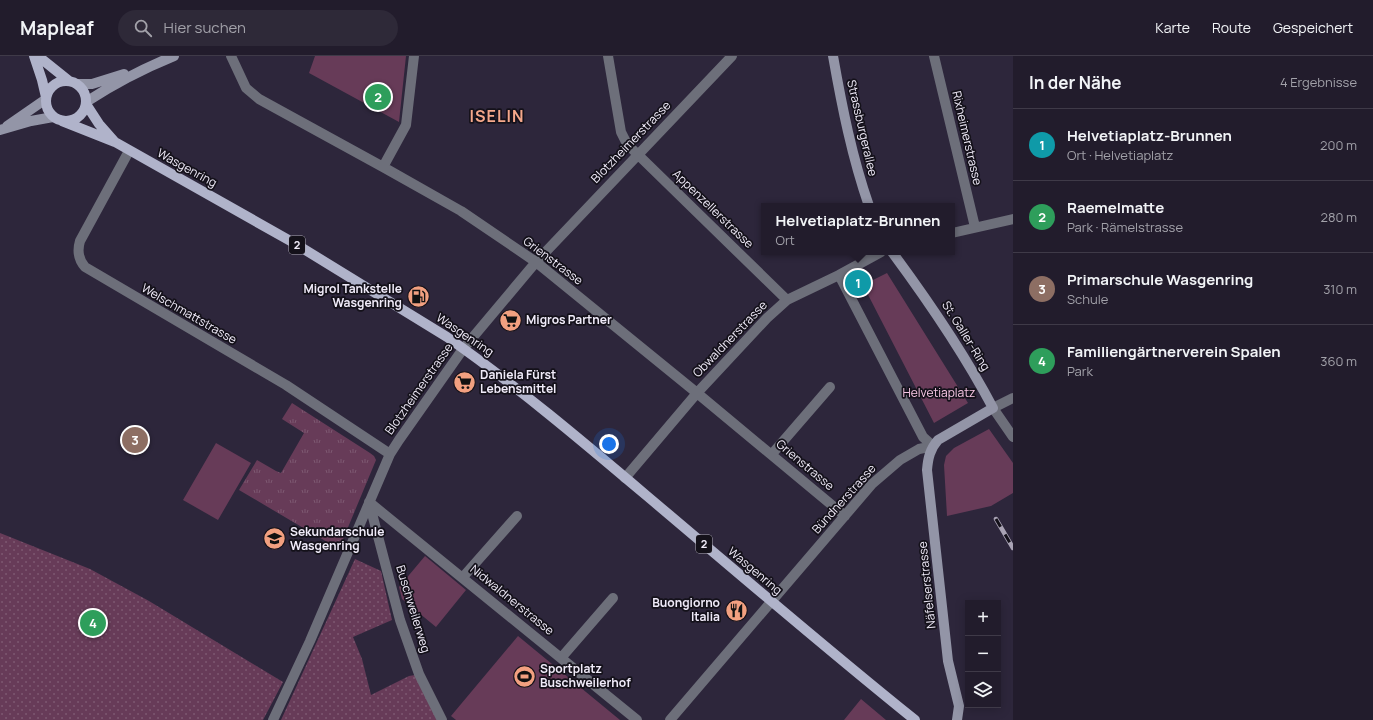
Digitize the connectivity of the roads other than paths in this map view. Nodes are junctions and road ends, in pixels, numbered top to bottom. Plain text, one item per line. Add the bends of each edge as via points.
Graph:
1 (34, 56) edge
2 (38, 56) edge
3 (174, 56) edge
4 (231, 56) edge
5 (414, 56) edge
6 (608, 56) edge
7 (732, 56) edge
8 (833, 56) edge
9 (934, 56) edge
10 (138, 71) junction
11 (73, 82) junction
12 (46, 98) junction
13 (86, 103) junction
14 (58, 119) junction
15 (2, 130) edge
16 (115, 142) junction
17 (130, 151) junction
18 (637, 154) junction
19 (383, 167) junction
20 (868, 203) edge
21 (1013, 219) edge
22 (975, 227) junction
23 (955, 231) edge
24 (876, 255) edge
25 (894, 255) edge
26 (536, 262) junction
27 (839, 275) junction
28 (787, 300) junction
29 (464, 349) junction
30 (830, 387) dead end
31 (697, 392) junction
32 (1013, 398) edge
33 (993, 408) junction
34 (1013, 437) edge
35 (933, 446) junction
36 (390, 454) junction
37 (772, 454) junction
38 (625, 478) junction
39 (369, 502) junction
40 (517, 516) dead end
41 (845, 516) junction
42 (463, 577) junction
43 (613, 598) dead end
44 (771, 602) junction
45 (562, 658) junction
46 (273, 720) edge
47 (442, 720) edge
48 (637, 720) edge
49 (670, 720) edge
50 (915, 720) edge
51 (956, 720) edge

1 - 12 main road
2 - 11 main road
3 - 10 street
4 - 19 street, Grienstrasse via 246,88 259,99
5 - 19 street via 406,125
6 - 18 street, Appenzellerstrasse via 621,132 627,144
7 - 18 street, Blotzheimerstrasse
8 - 20 street, Strassburgerallee via 844,116
9 - 22 street, Rixheimerstrasse
10 - 11 street via 92,84
10 - 13 street
11 - 12 main road via 56,83
11 - 13 main road via 84,92
12 - 14 main road via 46,106
12 - 15 street
13 - 14 main road via 80,116 71,121
13 - 16 main road, Wasgenring / 2 via 99,124
14 - 15 street via 31,121
14 - 16 main road, Wasgenring / 2
16 - 17 main road, Wasgenring / 2
17 - 29 main road, Wasgenring / 2 via 294,243
17 - 36 street, Welschmattstrasse via 78,246 79,257 85,267 286,385
18 - 26 street, Blotzheimerstrasse
18 - 28 street, Appenzellerstrasse
19 - 26 street, Grienstrasse via 461,211
21 - 22 street
22 - 23 street
24 - 27 street, Obwaldnerstrasse
25 - 33 street, St. Galler-Ring via 936,313 972,369
26 - 29 street, Blotzheimerstrasse
26 - 31 street, Grienstrasse
27 - 28 street, Obwaldnerstrasse
27 - 35 street via 923,437
28 - 31 street, Obwaldnerstrasse
29 - 36 street, Blotzheimerstrasse
29 - 38 main road, Wasgenring / 2 via 523,393
30 - 37 street
31 - 37 street, Grienstrasse
31 - 38 street, Obwaldnerstrasse
32 - 33 street, Bündnerstrasse
33 - 34 street, St. Galler-Ring
33 - 35 street, Bündnerstrasse via 938,440
35 - 41 street, Bündnerstrasse via 919,448 900,460 872,484
35 - 51 street, Näfelserstrasse via 927,470 948,661 959,706
36 - 39 street, Blotzheimerstrasse
37 - 41 street, Grienstrasse
38 - 44 main road, Wasgenring / 2
39 - 42 street, Nidwaldnerstrasse
39 - 46 street, Blotzheimerstrasse
39 - 47 street, Buschweilerweg via 400,620 419,674
40 - 42 street
41 - 44 street, Bündnerstrasse
42 - 45 street, Nidwaldnerstrasse
43 - 45 street
44 - 49 street
44 - 50 main road, Wasgenring / 2
45 - 48 street, Nidwaldnerstrasse

